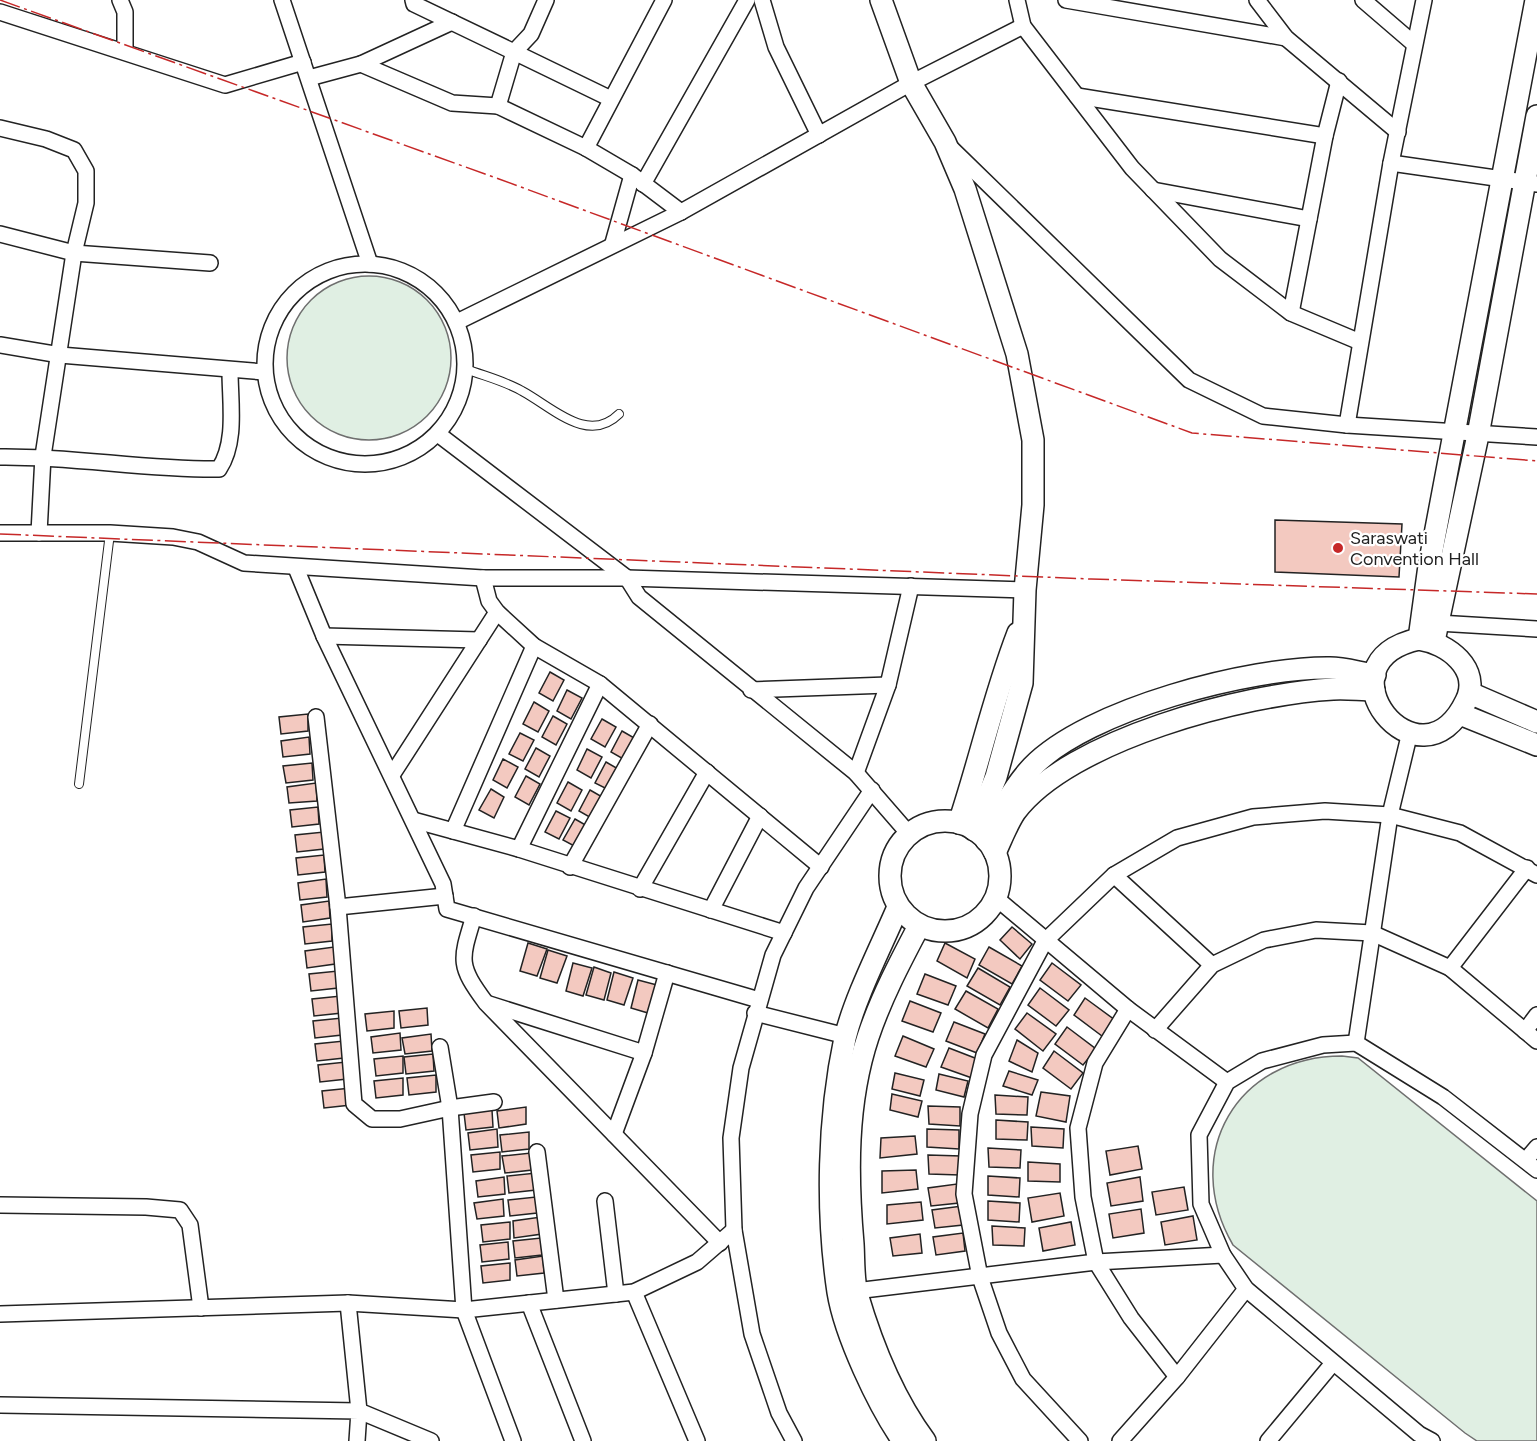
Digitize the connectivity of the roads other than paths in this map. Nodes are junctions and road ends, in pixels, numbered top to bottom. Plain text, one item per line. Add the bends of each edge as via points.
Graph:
1 (120, 0) edge
2 (282, 0) edge
3 (546, 0) edge
4 (664, 0) edge
5 (747, 0) edge
6 (762, 0) edge
7 (881, 0) edge
8 (1017, 0) edge
9 (1066, 0) edge
10 (1257, 0) edge
11 (1363, 0) edge
12 (1424, 0) edge
13 (1536, 0) edge
14 (415, 1) edge
15 (0, 12) edge
16 (452, 22) junction
17 (1023, 26) junction
18 (1286, 38) junction
19 (1413, 43) junction
20 (125, 52) junction
21 (514, 52) junction
22 (303, 62) junction
23 (361, 64) junction
24 (309, 78) junction
25 (1339, 81) junction
26 (911, 83) junction
27 (1077, 96) junction
28 (611, 99) junction
29 (498, 106) junction
30 (1537, 116) edge
31 (0, 128) edge
32 (1398, 132) junction
33 (819, 135) junction
34 (1325, 136) junction
35 (945, 142) junction
36 (586, 148) junction
37 (1391, 163) junction
38 (638, 180) junction
39 (1522, 182) edge
40 (1153, 190) junction
41 (681, 212) junction
42 (1309, 219) junction
43 (0, 234) edge
44 (613, 243) junction
45 (74, 253) junction
46 (210, 263) dead end
47 (370, 264) junction
48 (1291, 313) junction
49 (457, 322) junction
50 (1360, 342) junction
51 (0, 345) edge
52 (60, 355) junction
53 (466, 369) junction
54 (230, 371) junction
55 (264, 372) junction
56 (619, 414) dead end
57 (1347, 426) junction
58 (1456, 433) junction
59 (438, 434) junction
60 (1478, 435) junction
61 (1537, 437) edge
62 (44, 456) junction
63 (0, 457) edge
64 (0, 533) edge
65 (39, 533) junction
66 (110, 533) junction
67 (296, 568) junction
68 (483, 578) junction
69 (627, 578) junction
70 (911, 586) junction
71 (1024, 590) junction
72 (497, 612) junction
73 (1537, 629) edge
74 (1430, 634) junction
75 (324, 636) junction
76 (479, 640) junction
77 (534, 646) junction
78 (1374, 683) junction
79 (600, 684) junction
80 (888, 685) junction
81 (751, 690) junction
82 (1470, 693) junction
83 (1460, 714) junction
84 (316, 717) dead end
85 (1537, 722) edge
86 (650, 724) junction
87 (1410, 732) junction
88 (1537, 745) edge
89 (707, 772) junction
90 (856, 773) junction
91 (392, 775) junction
92 (79, 784) dead end
93 (872, 790) junction
94 (1390, 815) junction
95 (760, 816) junction
96 (413, 820) junction
97 (453, 831) junction
98 (909, 834) junction
99 (978, 836) junction
100 (519, 849) junction
101 (570, 867) junction
102 (821, 867) junction
103 (1532, 871) edge
104 (1114, 875) junction
105 (640, 889) junction
106 (445, 896) junction
107 (996, 898) junction
108 (338, 907) junction
109 (898, 908) junction
110 (711, 910) junction
111 (474, 916) junction
112 (919, 926) junction
113 (784, 933) junction
114 (1372, 933) junction
115 (1045, 941) junction
116 (1212, 965) junction
117 (1450, 968) junction
118 (667, 973) junction
119 (486, 1003) junction
120 (757, 1006) junction
121 (1128, 1009) junction
122 (1537, 1015) edge
123 (1155, 1030) junction
124 (846, 1036) junction
125 (1531, 1036) edge
126 (1356, 1043) junction
127 (440, 1047) dead end
128 (644, 1053) junction
129 (1227, 1082) junction
130 (494, 1102) dead end
131 (450, 1108) junction
132 (614, 1134) junction
133 (1537, 1147) edge
134 (537, 1152) dead end
135 (1531, 1165) edge
136 (605, 1201) dead end
137 (0, 1205) edge
138 (734, 1230) junction
139 (720, 1243) junction
140 (1223, 1255) junction
141 (1096, 1262) junction
142 (980, 1277) junction
143 (1246, 1289) junction
144 (634, 1292) junction
145 (847, 1292) junction
146 (616, 1294) junction
147 (556, 1300) junction
148 (348, 1303) junction
149 (529, 1303) junction
150 (201, 1308) junction
151 (464, 1310) junction
152 (0, 1314) edge
153 (1333, 1363) junction
154 (1177, 1377) junction
155 (0, 1405) edge
156 (359, 1411) junction
157 (1422, 1439) edge
158 (357, 1441) edge
159 (431, 1441) edge
160 (513, 1441) edge
161 (583, 1441) edge
162 (697, 1441) edge
163 (794, 1441) edge
164 (903, 1441) edge
165 (925, 1441) edge
166 (1080, 1441) edge
167 (1120, 1441) edge
168 (1268, 1441) edge

1 - 20 street
2 - 22 street
3 - 21 street via 531,34
4 - 28 street
5 - 38 street
6 - 33 street via 776,48
7 - 26 street
8 - 17 street
9 - 18 street
10 - 18 street
11 - 19 street
12 - 19 street
13 - 39 street
14 - 16 street
15 - 20 street
16 - 21 street
16 - 23 street
17 - 26 street
17 - 27 street
18 - 25 street
19 - 32 street
20 - 22 street via 225,85
21 - 28 street
21 - 29 street
22 - 24 street
23 - 24 street
23 - 29 street via 452,103
24 - 47 street
25 - 32 street
25 - 34 street
26 - 33 street
26 - 35 street
27 - 34 street
27 - 40 street
28 - 36 street
29 - 36 street
30 - 39 street
31 - 45 street via 74,150 86,171 86,203
32 - 37 street
33 - 41 street
34 - 42 street
35 - 57 street via 1189,380 1263,416
35 - 71 street via 965,189 1017,354 1033,440 1033,505
36 - 38 street
37 - 39 street
37 - 50 street
38 - 41 street
38 - 44 street
39 - 58 street
39 - 60 street
40 - 42 street
40 - 48 street via 1220,259
41 - 44 street
42 - 48 street
43 - 45 street
44 - 49 street
45 - 46 street
45 - 52 street
47 - 49 street via 397,269 421,281 442,299
47 - 55 street via 332,270 292,294 272,326
48 - 50 street
49 - 53 street
50 - 57 street
51 - 52 street
52 - 54 street
52 - 62 street
53 - 56 lane via 521,390 550,410 594,428 608,425
53 - 59 street via 462,392
54 - 55 street
54 - 62 street via 230,436 227,457 219,469
55 - 59 street via 270,400 285,426 305,446 331,459 360,465 388,462 415,451
57 - 58 street
58 - 60 street
58 - 74 street via 1429,566
59 - 69 street
60 - 61 street
60 - 74 street
62 - 63 street
62 - 65 street
64 - 65 street
65 - 66 street
66 - 67 street via 173,537 198,542 244,563
66 - 92 lane
67 - 68 street via 373,569
67 - 75 street
68 - 69 street
68 - 72 street via 489,601
69 - 70 street
69 - 81 street via 639,597
70 - 71 street
70 - 80 street
71 - 99 street via 1022,683
72 - 76 street
72 - 77 street
73 - 74 street
74 - 78 street via 1391,650 1381,661
74 - 82 street via 1459,658
75 - 76 street
75 - 91 street
76 - 91 street
77 - 79 street
77 - 97 street
78 - 87 street via 1377,705 1385,717
78 - 99 street via 1332,668 1288,670 1172,695 1066,741 1033,767
79 - 86 street
79 - 100 street
80 - 81 street
80 - 90 street
81 - 90 street
82 - 83 street
82 - 85 street
83 - 87 street via 1438,731
83 - 88 street
84 - 108 street
86 - 89 street
86 - 101 street
87 - 94 street
89 - 95 street
89 - 105 street
90 - 93 street
91 - 96 street
93 - 98 street
93 - 102 street
94 - 103 street via 1460,833
94 - 104 street via 1325,811 1253,817 1177,838
94 - 114 street
95 - 102 street
95 - 110 street
96 - 97 street
96 - 106 street
97 - 100 street
98 - 99 street via 933,823
98 - 109 street via 891,861 891,893
99 - 107 street via 999,868
100 - 101 street
101 - 105 street
102 - 113 street
103 - 117 street
104 - 115 street
104 - 116 street
105 - 110 street
106 - 108 street
106 - 111 street via 447,909
107 - 112 street via 979,919 954,931
107 - 115 street
108 - 131 street via 354,1104 372,1119 400,1119
109 - 112 street
109 - 124 street
110 - 113 street
111 - 118 street
111 - 119 street via 462,954 467,977
112 - 145 street via 888,984 867,1039 850,1123
113 - 120 street
114 - 116 street via 1316,930 1264,940
114 - 117 street
114 - 126 street
115 - 121 street
115 - 142 street via 984,1055 970,1114 964,1194
116 - 123 street
117 - 125 street
118 - 120 street
118 - 128 street
119 - 128 street
119 - 132 street
120 - 124 street
120 - 138 street via 741,1068 731,1138
121 - 123 street
121 - 141 street via 1095,1063 1078,1128 1083,1197
122 - 125 street
123 - 129 street
124 - 145 street via 832,1120 832,1204
126 - 129 street via 1323,1045 1262,1061
126 - 135 street via 1443,1097
127 - 131 street
128 - 132 street
129 - 140 street via 1199,1135 1201,1204
130 - 131 street
131 - 151 street
132 - 139 street
133 - 135 street
134 - 147 street
136 - 146 street
137 - 150 street via 180,1210 190,1225
138 - 139 street
138 - 163 street via 752,1334 779,1413
139 - 144 street via 697,1262
140 - 141 street
140 - 143 street
141 - 142 street
141 - 154 street via 1131,1318
142 - 145 street
142 - 166 street via 999,1333 1023,1379
143 - 153 street
143 - 154 street
144 - 146 street
144 - 162 street
145 - 164 street via 860,1358 888,1419
145 - 165 street via 904,1412
146 - 147 street
147 - 149 street
148 - 150 street
148 - 151 street
148 - 156 street
149 - 151 street
149 - 161 street
150 - 152 street
151 - 160 street
153 - 157 street
153 - 168 street
154 - 167 street
155 - 156 street
156 - 158 street
156 - 159 street

